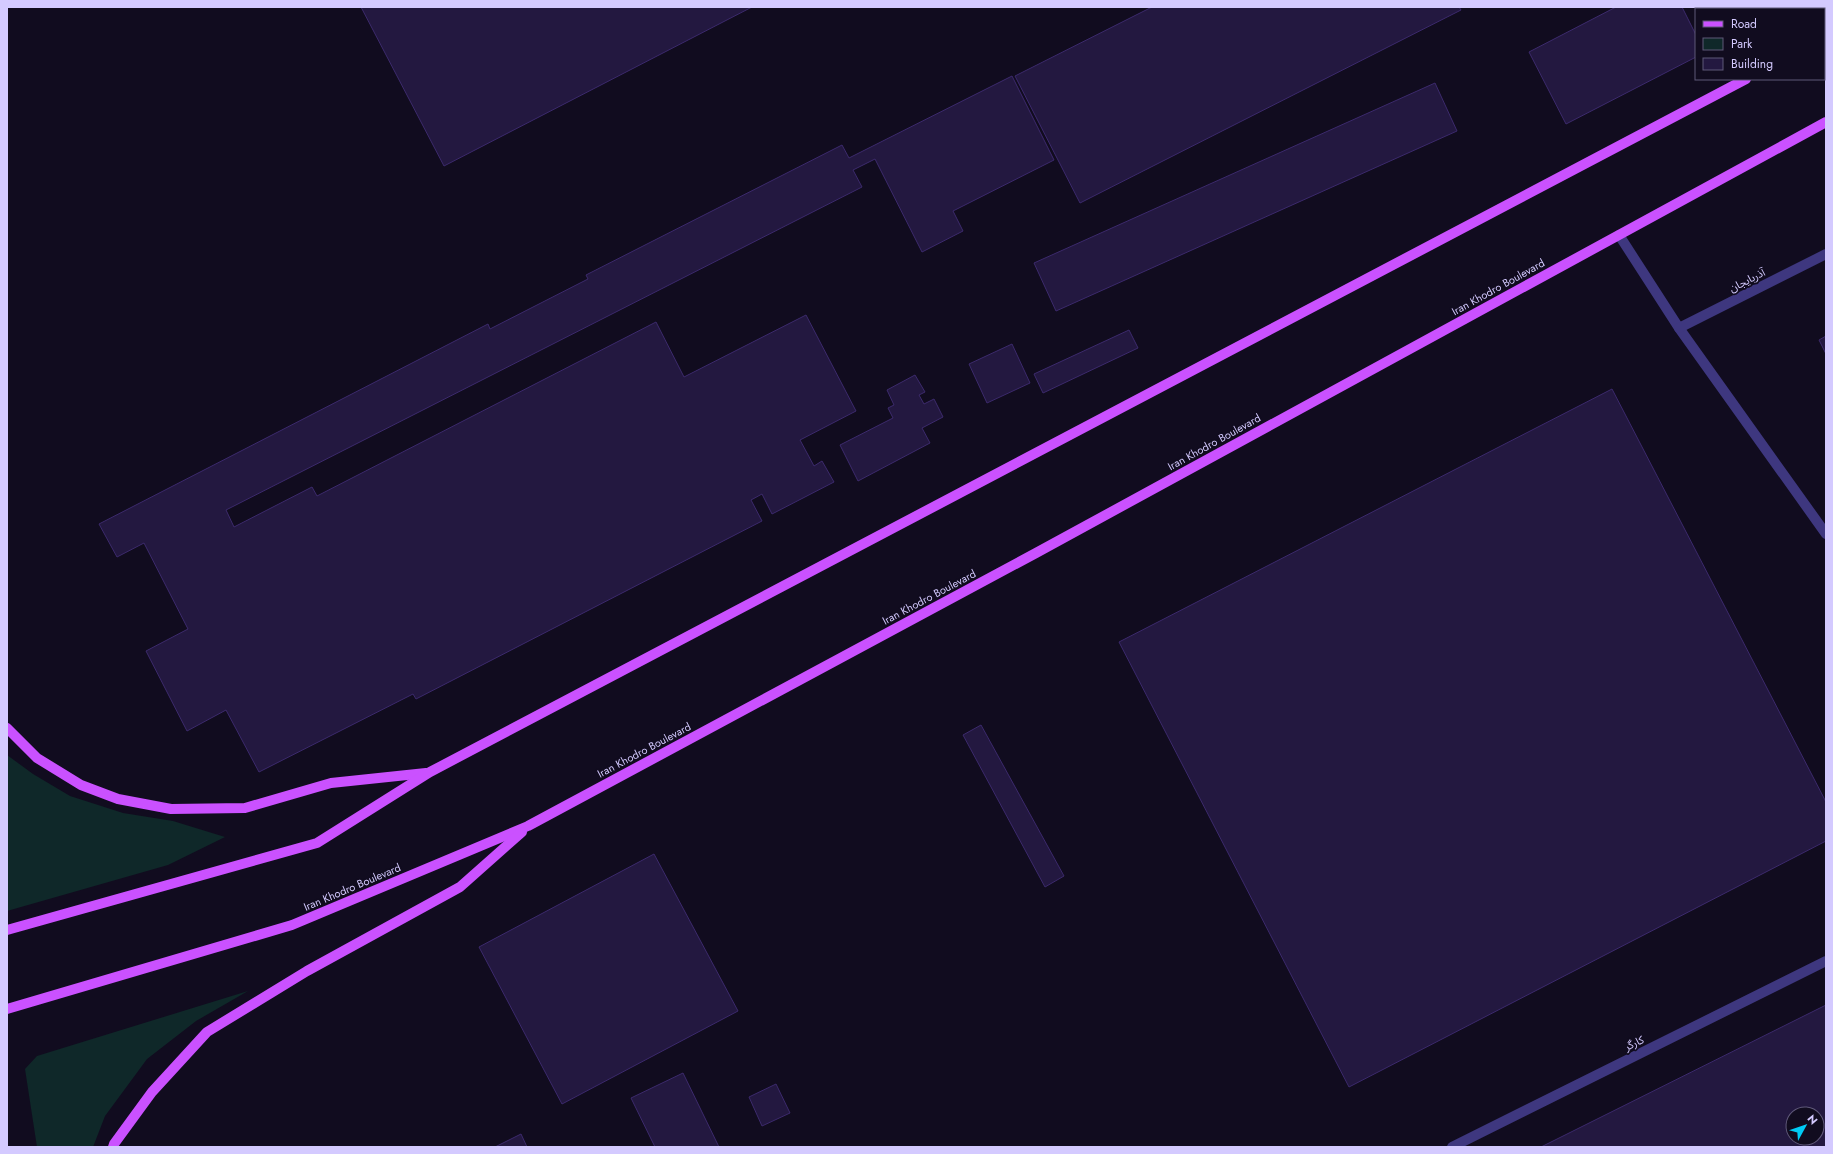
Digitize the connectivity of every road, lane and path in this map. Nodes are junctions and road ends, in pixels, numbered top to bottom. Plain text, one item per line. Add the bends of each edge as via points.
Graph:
1 (1744, 80) edge
2 (1826, 122) edge
3 (1619, 235) junction
4 (1826, 254) edge
5 (1679, 328) junction
6 (1826, 534) edge
7 (7, 728) edge
8 (430, 772) junction
9 (528, 826) junction
10 (7, 930) edge
11 (1826, 961) edge
12 (7, 1009) edge
13 (113, 1147) edge
14 (1452, 1147) edge

1 - 8 main road
2 - 3 main road, Iran Khodro Boulevard
3 - 5 lane
3 - 9 main road, Iran Khodro Boulevard
4 - 5 lane, آذربایجان
5 - 6 lane
7 - 8 main road via 37,758 81,785 118,799 171,809 245,808 331,783
8 - 10 main road via 317,843
9 - 12 main road, Iran Khodro Boulevard via 292,925
9 - 13 main road via 460,887 307,971 207,1032 152,1092
11 - 14 lane, کارگر

